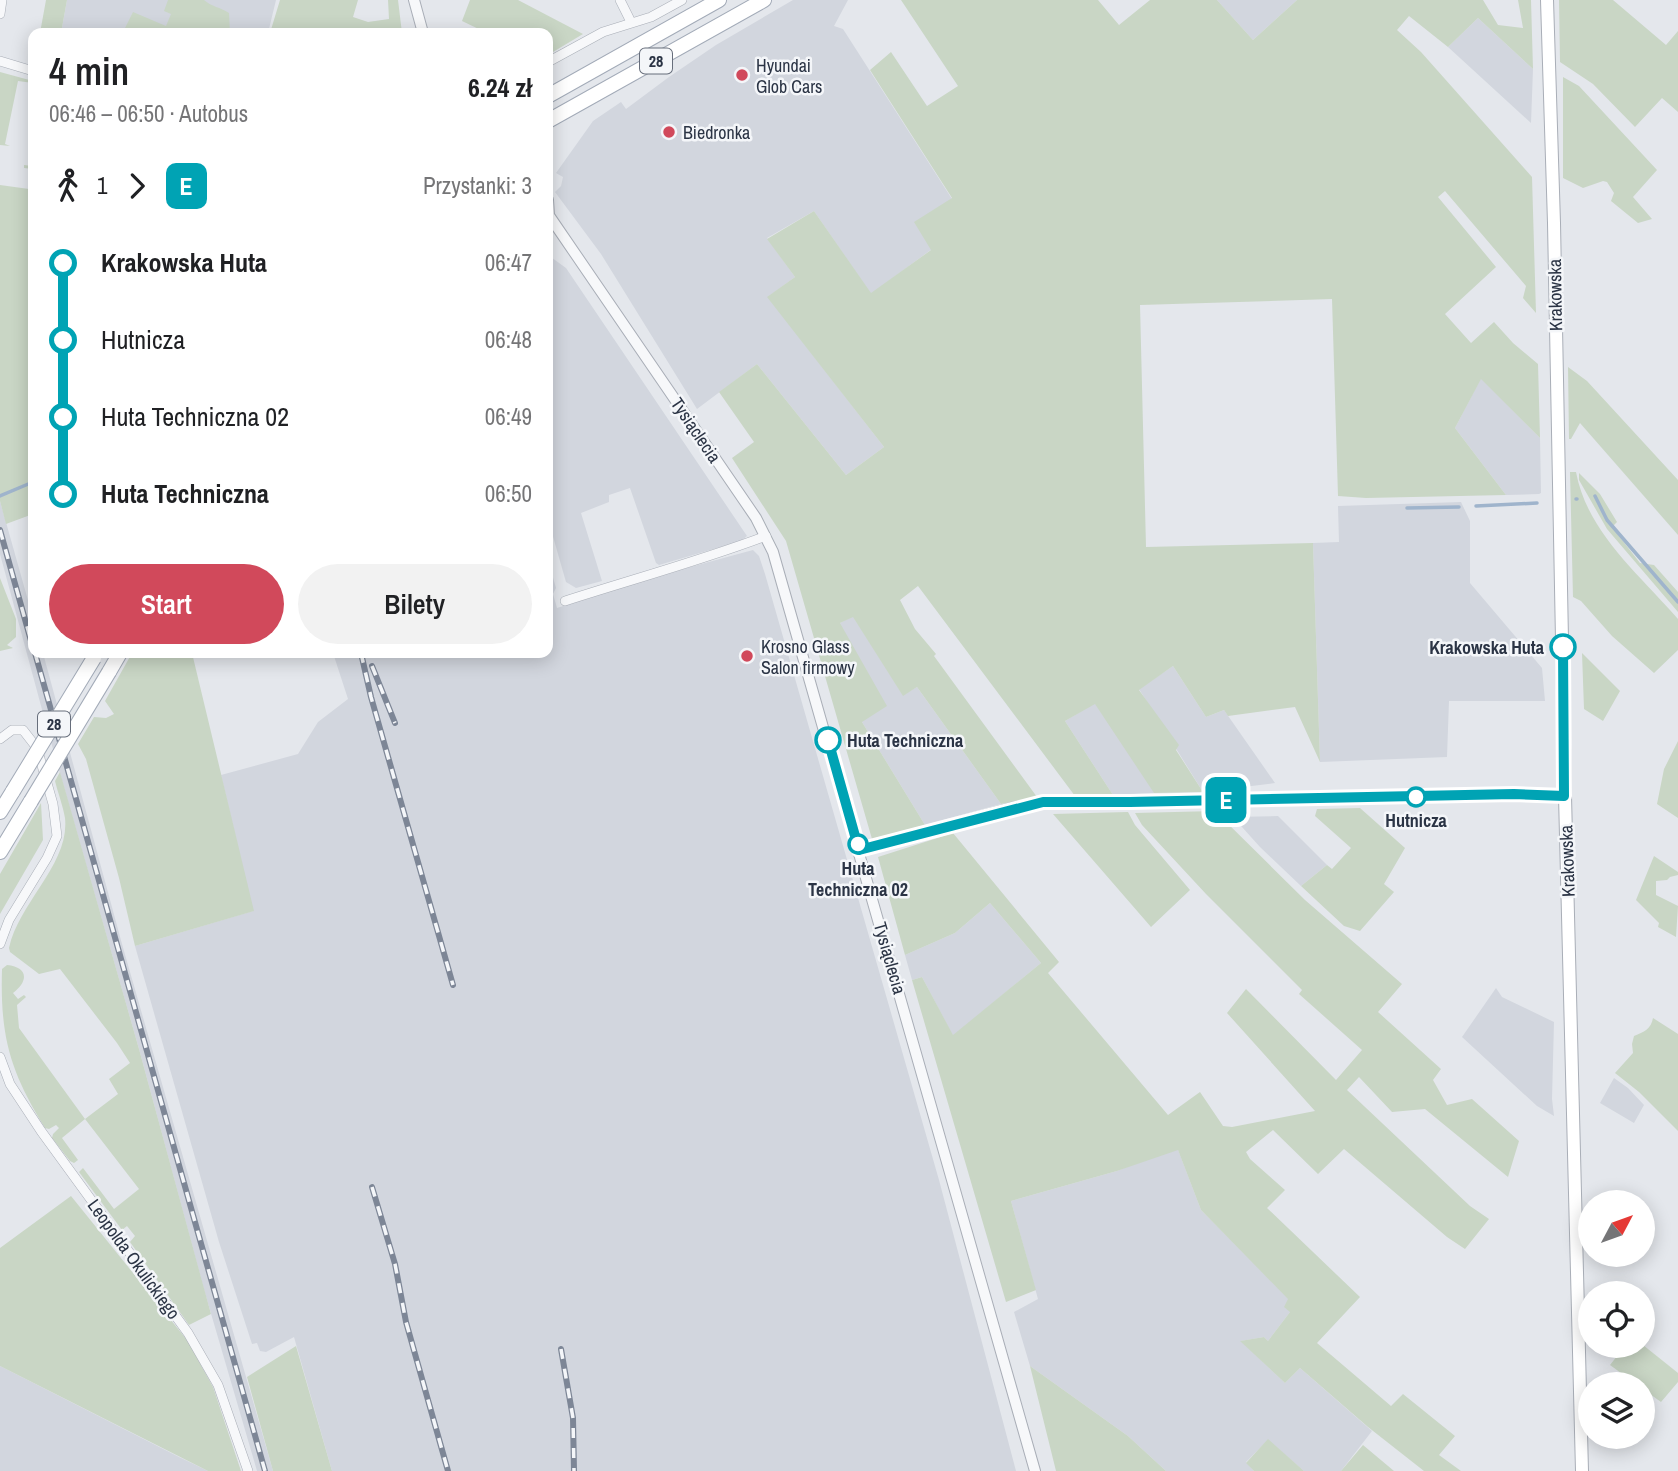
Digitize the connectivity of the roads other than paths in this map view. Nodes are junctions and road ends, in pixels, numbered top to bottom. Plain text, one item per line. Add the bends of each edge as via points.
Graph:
1 (2, 0) edge
2 (414, 0) edge
3 (620, 0) edge
4 (682, 0) edge
5 (719, 0) edge
6 (764, 0) edge
7 (1546, 0) edge
8 (0, 13) edge
9 (631, 22) junction
10 (422, 28) edge
11 (553, 59) edge
12 (0, 61) edge
13 (28, 69) edge
14 (553, 93) edge
15 (553, 118) edge
16 (553, 222) edge
17 (766, 536) junction
18 (565, 601) dead end
19 (94, 658) edge
20 (117, 658) edge
21 (0, 739) edge
22 (1564, 796) junction
23 (0, 812) edge
24 (859, 850) junction
25 (0, 852) edge
26 (0, 944) edge
27 (0, 1057) edge
28 (248, 1471) edge
29 (1035, 1471) edge
30 (1582, 1471) edge

1 - 8 street
2 - 10 street
3 - 9 street
4 - 9 street
5 - 14 main road, 28
6 - 15 main road, 28
7 - 22 main road, Krakowska
9 - 11 street
12 - 13 street
16 - 17 street, Tysiąclecia
17 - 18 street
17 - 24 street, Tysiąclecia
19 - 23 main road, 28, bridge
20 - 25 main road, 28, bridge
21 - 26 street via 12,730 23,730 37,748 57,836 9,919
22 - 24 street via 1043,802
22 - 30 main road, Krakowska
24 - 29 street, Tysiąclecia
27 - 28 street, Leopolda Okulickiego via 10,1084 41,1132 188,1333 218,1385

